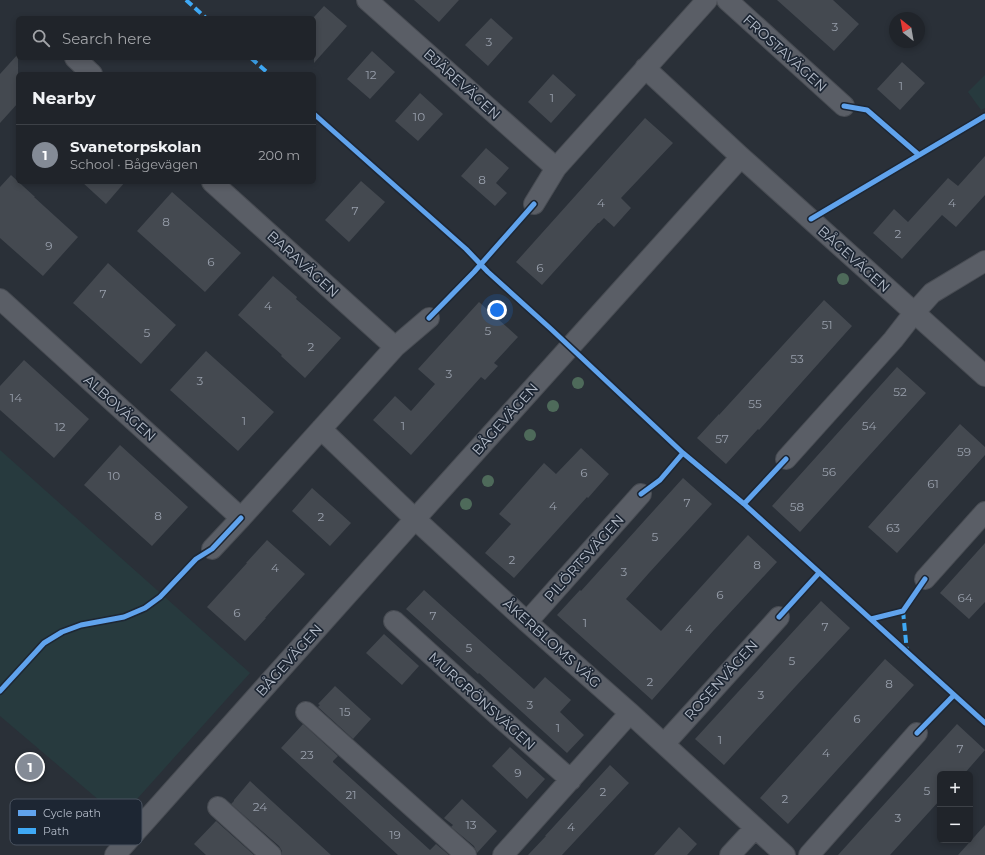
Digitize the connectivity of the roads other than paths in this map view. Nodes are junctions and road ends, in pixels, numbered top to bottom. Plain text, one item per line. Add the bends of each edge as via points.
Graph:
1 (367, 0) edge
2 (707, 0) edge
3 (727, 0) edge
4 (77, 60) edge
5 (645, 68) junction
6 (90, 72) edge
7 (844, 106) dead end
8 (742, 158) junction
9 (556, 168) junction
10 (214, 184) edge
11 (534, 204) dead end
12 (985, 261) edge
13 (0, 299) edge
14 (914, 313) junction
15 (429, 318) dead end
16 (394, 347) junction
17 (985, 376) edge
18 (320, 429) junction
19 (786, 459) dead end
20 (641, 494) dead end
21 (985, 512) edge
22 (241, 518) junction
23 (415, 519) junction
24 (212, 549) dead end
25 (926, 579) dead end
26 (778, 617) dead end
27 (394, 621) dead end
28 (528, 622) junction
29 (306, 712) dead end
30 (630, 713) junction
31 (917, 733) dead end
32 (664, 744) junction
33 (571, 780) junction
34 (218, 807) dead end
35 (142, 825) edge
36 (755, 828) junction
37 (124, 845) edge
38 (115, 855) edge
39 (271, 855) edge
40 (466, 855) edge
41 (503, 855) edge
42 (730, 855) edge
43 (785, 855) edge
44 (809, 855) edge

1 - 9 street, BJÄREVÄGEN
2 - 5 street
3 - 7 street, FROSTAVÄGEN
4 - 6 street
5 - 8 street
5 - 9 street
8 - 14 street, BÅGEVÄGEN
8 - 23 street, BÅGEVÄGEN
9 - 11 street
10 - 16 street, BARAVÄGEN
12 - 14 street via 932,293
13 - 22 street, ALBOVÄGEN
14 - 17 street, BÅGEVÄGEN
14 - 19 street via 893,340
15 - 16 street
16 - 18 street
18 - 22 street
18 - 23 street, ÅKERBLOMS VÄG
20 - 28 street, PILÖRTSVÄGEN
21 - 25 street
22 - 24 street
23 - 28 street, ÅKERBLOMS VÄG
23 - 35 street, BÅGEVÄGEN
26 - 32 street, ROSENVÄGEN
27 - 33 street, MURGRÖNSVÄGEN
28 - 30 street, ÅKERBLOMS VÄG
29 - 40 street
30 - 32 street, ÅKERBLOMS VÄG
30 - 33 street
31 - 44 street
32 - 36 street, ÅKERBLOMS VÄG
33 - 41 street
34 - 39 street
36 - 42 street
36 - 43 street, ÅKERBLOMS VÄG
37 - 38 street, BÅGEVÄGEN

